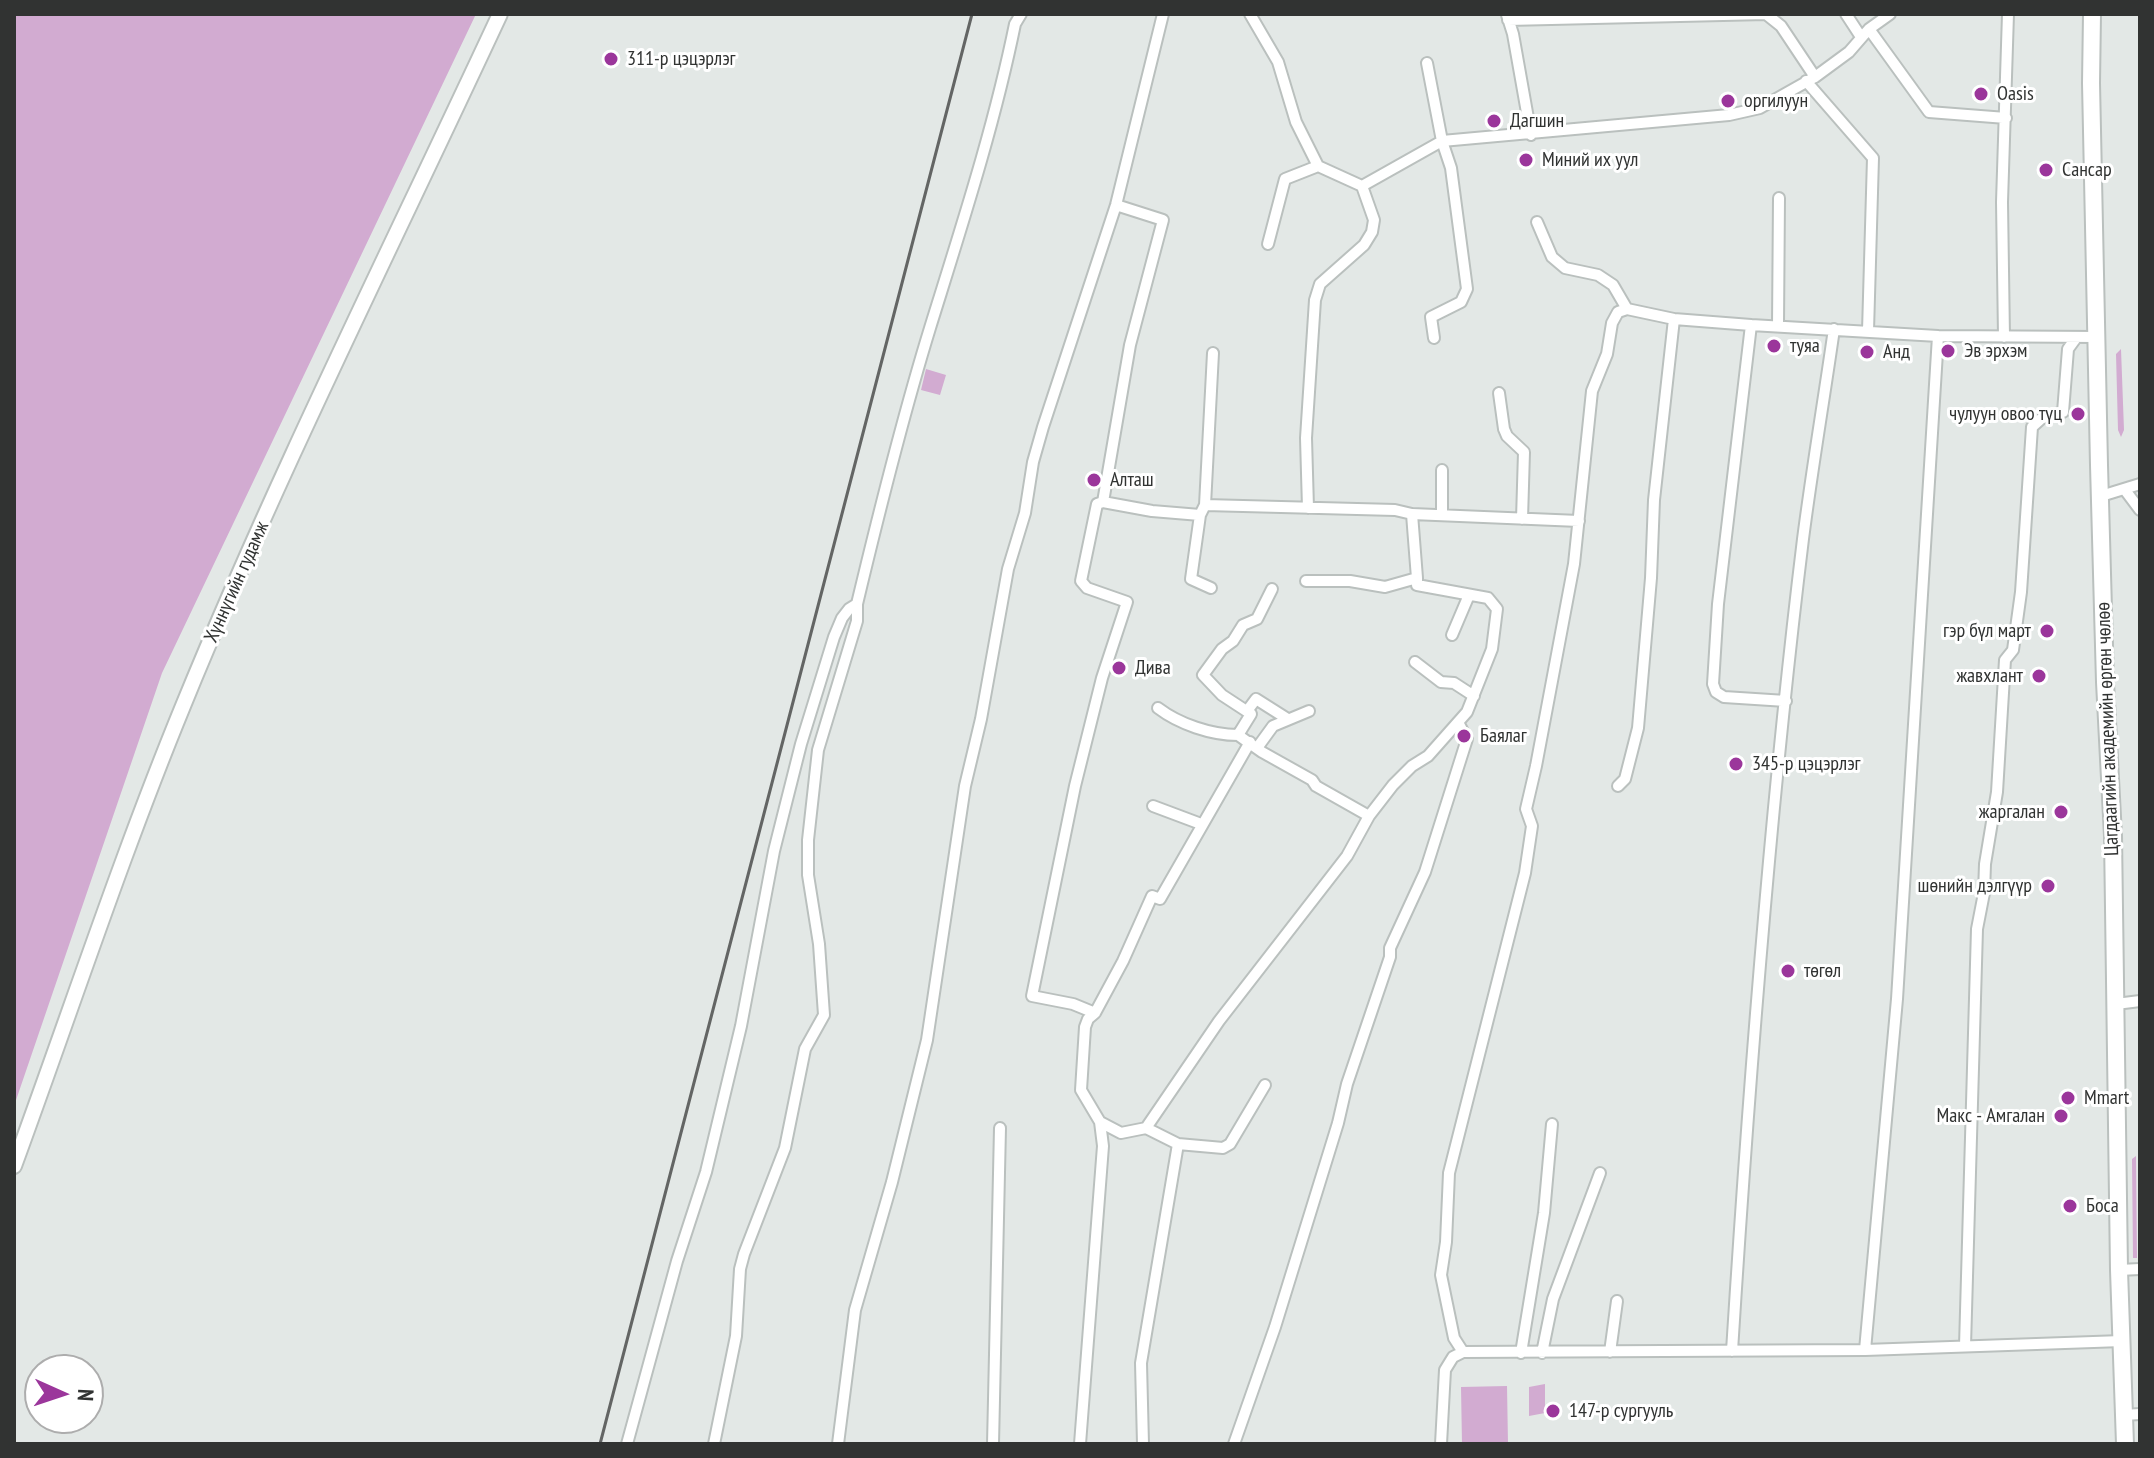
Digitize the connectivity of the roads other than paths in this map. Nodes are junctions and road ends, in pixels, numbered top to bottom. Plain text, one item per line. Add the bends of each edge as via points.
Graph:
1 (500, 14) edge
2 (1021, 14) edge
3 (1163, 14) edge
4 (1250, 14) edge
5 (1846, 14) edge
6 (1890, 14) edge
7 (2008, 14) edge
8 (2092, 14) edge
9 (1508, 17) edge
10 (1865, 33) junction
11 (1427, 63) dead end
12 (1810, 79) junction
13 (2006, 118) junction
14 (1531, 135) junction
15 (1442, 141) junction
16 (1318, 166) junction
17 (1362, 186) junction
18 (1779, 198) dead end
19 (1116, 205) junction
20 (1537, 222) dead end
21 (1268, 244) dead end
22 (1627, 309) junction
23 (1674, 319) junction
24 (1751, 325) junction
25 (1778, 325) junction
26 (1834, 329) junction
27 (1868, 331) junction
28 (1938, 336) junction
29 (2004, 337) junction
30 (2098, 337) junction
31 (1434, 338) dead end
32 (2076, 338) junction
33 (1213, 353) dead end
34 (1499, 393) dead end
35 (1442, 470) dead end
36 (2140, 484) edge
37 (2125, 490) junction
38 (2101, 496) junction
39 (1103, 502) junction
40 (1308, 508) junction
41 (1202, 510) junction
42 (2140, 510) edge
43 (1412, 514) junction
44 (1442, 515) junction
45 (1522, 519) junction
46 (1579, 521) junction
47 (1417, 578) junction
48 (1306, 581) dead end
49 (1211, 588) dead end
50 (1272, 589) dead end
51 (1469, 595) junction
52 (857, 604) junction
53 (1452, 635) dead end
54 (1415, 662) dead end
55 (1474, 696) junction
56 (1786, 701) junction
57 (1158, 708) dead end
58 (1247, 711) junction
59 (1309, 711) dead end
60 (1286, 718) junction
61 (1459, 724) junction
62 (1238, 735) junction
63 (1253, 745) junction
64 (1618, 786) dead end
65 (1153, 806) dead end
66 (1369, 816) junction
67 (1201, 824) junction
68 (2140, 1001) edge
69 (2116, 1004) junction
70 (1095, 1013) junction
71 (1265, 1085) dead end
72 (1100, 1122) junction
73 (1552, 1124) dead end
74 (1000, 1128) dead end
75 (1146, 1128) junction
76 (1178, 1144) junction
77 (14, 1166) edge
78 (1600, 1173) dead end
79 (2140, 1269) edge
80 (2119, 1270) junction
81 (1617, 1301) dead end
82 (2122, 1341) junction
83 (1965, 1346) junction
84 (1865, 1350) junction
85 (1732, 1351) junction
86 (1463, 1352) junction
87 (1610, 1352) junction
88 (1521, 1353) junction
89 (1542, 1353) junction
90 (2132, 1414) edge
91 (627, 1444) edge
92 (714, 1444) edge
93 (838, 1444) edge
94 (993, 1444) edge
95 (1080, 1444) edge
96 (1143, 1444) edge
97 (1234, 1444) edge
98 (1441, 1444) edge
99 (2125, 1444) edge

1 - 77 main road, Хүннүгийн гудамж via 294,453 183,706
2 - 52 street via 898,441
3 - 19 street
4 - 16 street via 1278,62 1296,122
5 - 10 street
6 - 10 street
7 - 13 street
8 - 30 highway, Цагдаагийн академийн өргөн чөлөө
9 - 12 street via 1766,14 1781,26
9 - 14 street
10 - 12 street via 1849,52
10 - 13 street via 1929,112
11 - 15 street
12 - 14 street via 1760,108 1729,115
12 - 27 street via 1873,158
13 - 29 street
14 - 15 street
15 - 17 street
15 - 31 street via 1451,168 1467,289 1461,302 1431,317
16 - 17 street
16 - 21 street via 1285,179
17 - 40 street via 1374,220 1372,232 1320,284 1315,300 1306,438
18 - 25 street
19 - 39 street via 1163,220 1130,345
19 - 93 street via 1043,427 1008,569 962,803 927,1040 855,1310
20 - 22 street via 1552,257 1565,268 1606,280
22 - 23 street
22 - 46 street via 1612,323 1592,391
23 - 24 street
23 - 64 street via 1654,500 1638,728 1625,779
24 - 25 street
24 - 56 street via 1713,684 1724,697
25 - 26 street
26 - 27 street
26 - 56 street
27 - 28 street
28 - 29 street
28 - 84 street via 1897,999
29 - 32 street
30 - 32 street
30 - 38 highway, Цагдаагийн академийн өргөн чөлөө
32 - 83 street via 2068,349 2063,412 2032,427 2021,592 2013,650 2005,660 1997,792 1977,929
33 - 41 street
34 - 45 street via 1504,429 1524,452
35 - 44 street
36 - 37 street
37 - 38 street
37 - 42 street
38 - 69 highway, Цагдаагийн академийн өргөн чөлөө
39 - 41 street via 1152,511
39 - 70 street via 1097,504 1081,581 1127,602 1075,786 1032,996
40 - 41 street
40 - 43 street
41 - 49 street via 1191,579
43 - 44 street
43 - 47 street
44 - 45 street
45 - 46 street
46 - 86 street via 1526,809 1532,826 1525,873 1449,1173 1441,1275 1454,1338
47 - 48 street via 1385,587
47 - 51 street via 1417,585
50 - 58 street via 1257,619 1243,625 1203,675
51 - 53 street
51 - 55 street via 1488,598 1497,609 1492,649
52 - 91 street via 842,618 834,637 801,744 706,1172
52 - 92 street via 857,621 815,763 808,840 824,1015 805,1049 785,1148 740,1269 736,1336
54 - 55 street via 1441,682 1454,683
55 - 61 street
56 - 85 street
57 - 62 street via 1171,718
58 - 60 street via 1256,699
58 - 62 street via 1251,714
59 - 60 street
60 - 63 street
61 - 66 street via 1393,785
61 - 97 street via 1467,739 1425,872 1390,948 1275,1327
62 - 63 street
63 - 66 street
63 - 67 street
65 - 67 street
66 - 75 street via 1347,856 1219,1021
67 - 70 street via 1160,899 1152,896
68 - 69 street
69 - 80 highway, Цагдаагийн академийн өргөн чөлөө
70 - 72 street via 1085,1027 1081,1090
71 - 76 street via 1230,1144
72 - 75 street via 1121,1133
72 - 95 street via 1103,1146
73 - 88 street via 1544,1213
74 - 94 street
75 - 76 street
76 - 96 street via 1141,1363
78 - 89 street via 1553,1299
79 - 80 street
80 - 82 highway, Цагдаагийн академийн өргөн чөлөө
81 - 87 street
82 - 83 street
82 - 90 highway, Цагдаагийн академийн өргөн чөлөө
83 - 84 street
84 - 85 street
85 - 87 street
86 - 88 street
86 - 98 street via 1445,1370
87 - 89 street
88 - 89 street
90 - 99 highway, Цагдаагийн академийн өргөн чөлөө

